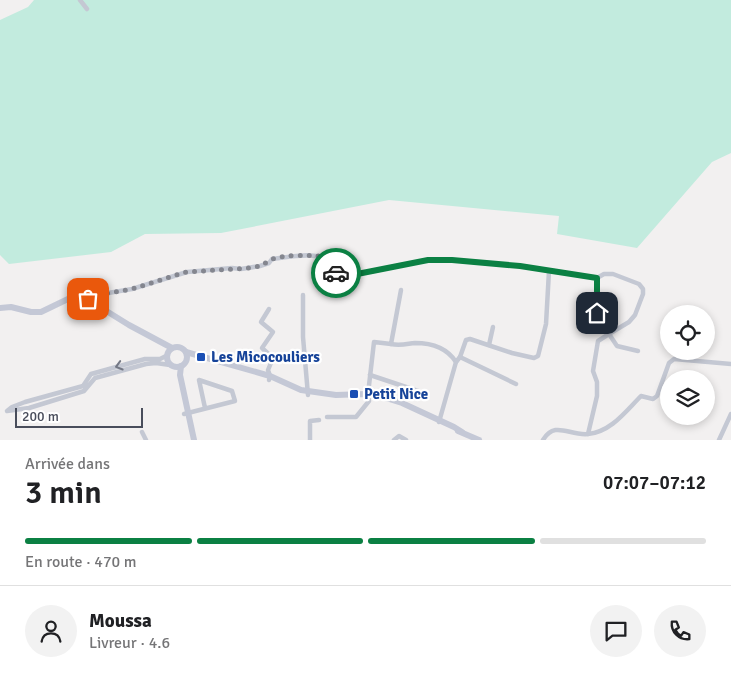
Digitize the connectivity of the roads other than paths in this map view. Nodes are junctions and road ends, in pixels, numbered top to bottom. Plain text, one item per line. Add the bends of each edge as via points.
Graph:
1 (80, 0) edge
2 (87, 9) dead end
3 (549, 271) junction
4 (597, 278) junction
5 (401, 290) dead end
6 (303, 295) dead end
7 (80, 298) junction
8 (0, 308) edge
9 (270, 309) dead end
10 (493, 327) dead end
11 (609, 334) junction
12 (391, 344) junction
13 (488, 345) junction
14 (638, 351) dead end
15 (169, 352) junction
16 (187, 355) junction
17 (460, 357) junction
18 (456, 362) junction
19 (731, 364) edge
20 (175, 366) junction
21 (370, 375) junction
22 (269, 378) junction
23 (516, 384) dead end
24 (418, 391) dead end
25 (309, 394) junction
26 (368, 395) junction
27 (206, 408) junction
28 (187, 413) junction
29 (731, 414) edge
30 (327, 417) dead end
31 (319, 420) dead end
32 (439, 421) junction
33 (142, 432) dead end
34 (588, 434) junction
35 (146, 440) edge
36 (193, 440) edge
37 (310, 440) edge
38 (394, 440) edge
39 (406, 440) edge
40 (479, 440) edge
41 (543, 440) edge
42 (719, 440) edge

1 - 2 street
3 - 4 street
3 - 7 street via 479,261 428,260 342,277 321,258 291,256 247,268 186,272 132,289
3 - 13 street via 546,324 538,356 534,358
4 - 11 street via 597,313
4 - 11 street via 613,274 639,284 643,289 635,315
5 - 12 street
6 - 25 street via 303,338
7 - 8 street via 70,298 41,312
7 - 15 street via 88,299 164,344
9 - 22 street via 261,322 272,332 262,348 273,358 268,370
10 - 13 street
11 - 14 street via 617,346
11 - 34 street via 598,341 596,348 593,372 597,396
12 - 18 street via 437,346 447,350
12 - 21 street via 374,342
13 - 17 street via 466,340
15 - 16 street via 181,348
15 - 20 street
15 -> 20 street via 160,359 145,359 92,374 83,386 25,402 7,411 29,408 84,391 95,378 146,364
16 - 20 street
16 - 22 street
17 - 18 street
17 - 23 street
18 - 32 street
19 - 34 street via 674,359 668,363 658,396 653,400 641,396 608,428
20 - 28 street via 180,375
21 - 24 street
21 - 26 street
22 - 25 street
25 - 26 street via 337,398
26 - 30 street via 369,401 356,417
26 - 32 street
27 - 27 street via 235,400 232,391 199,380
27 - 28 street
28 - 36 street
29 - 42 street
31 - 37 street via 310,421
32 - 40 street
33 - 35 street
34 - 41 street via 554,429
38 - 39 street via 400,436

